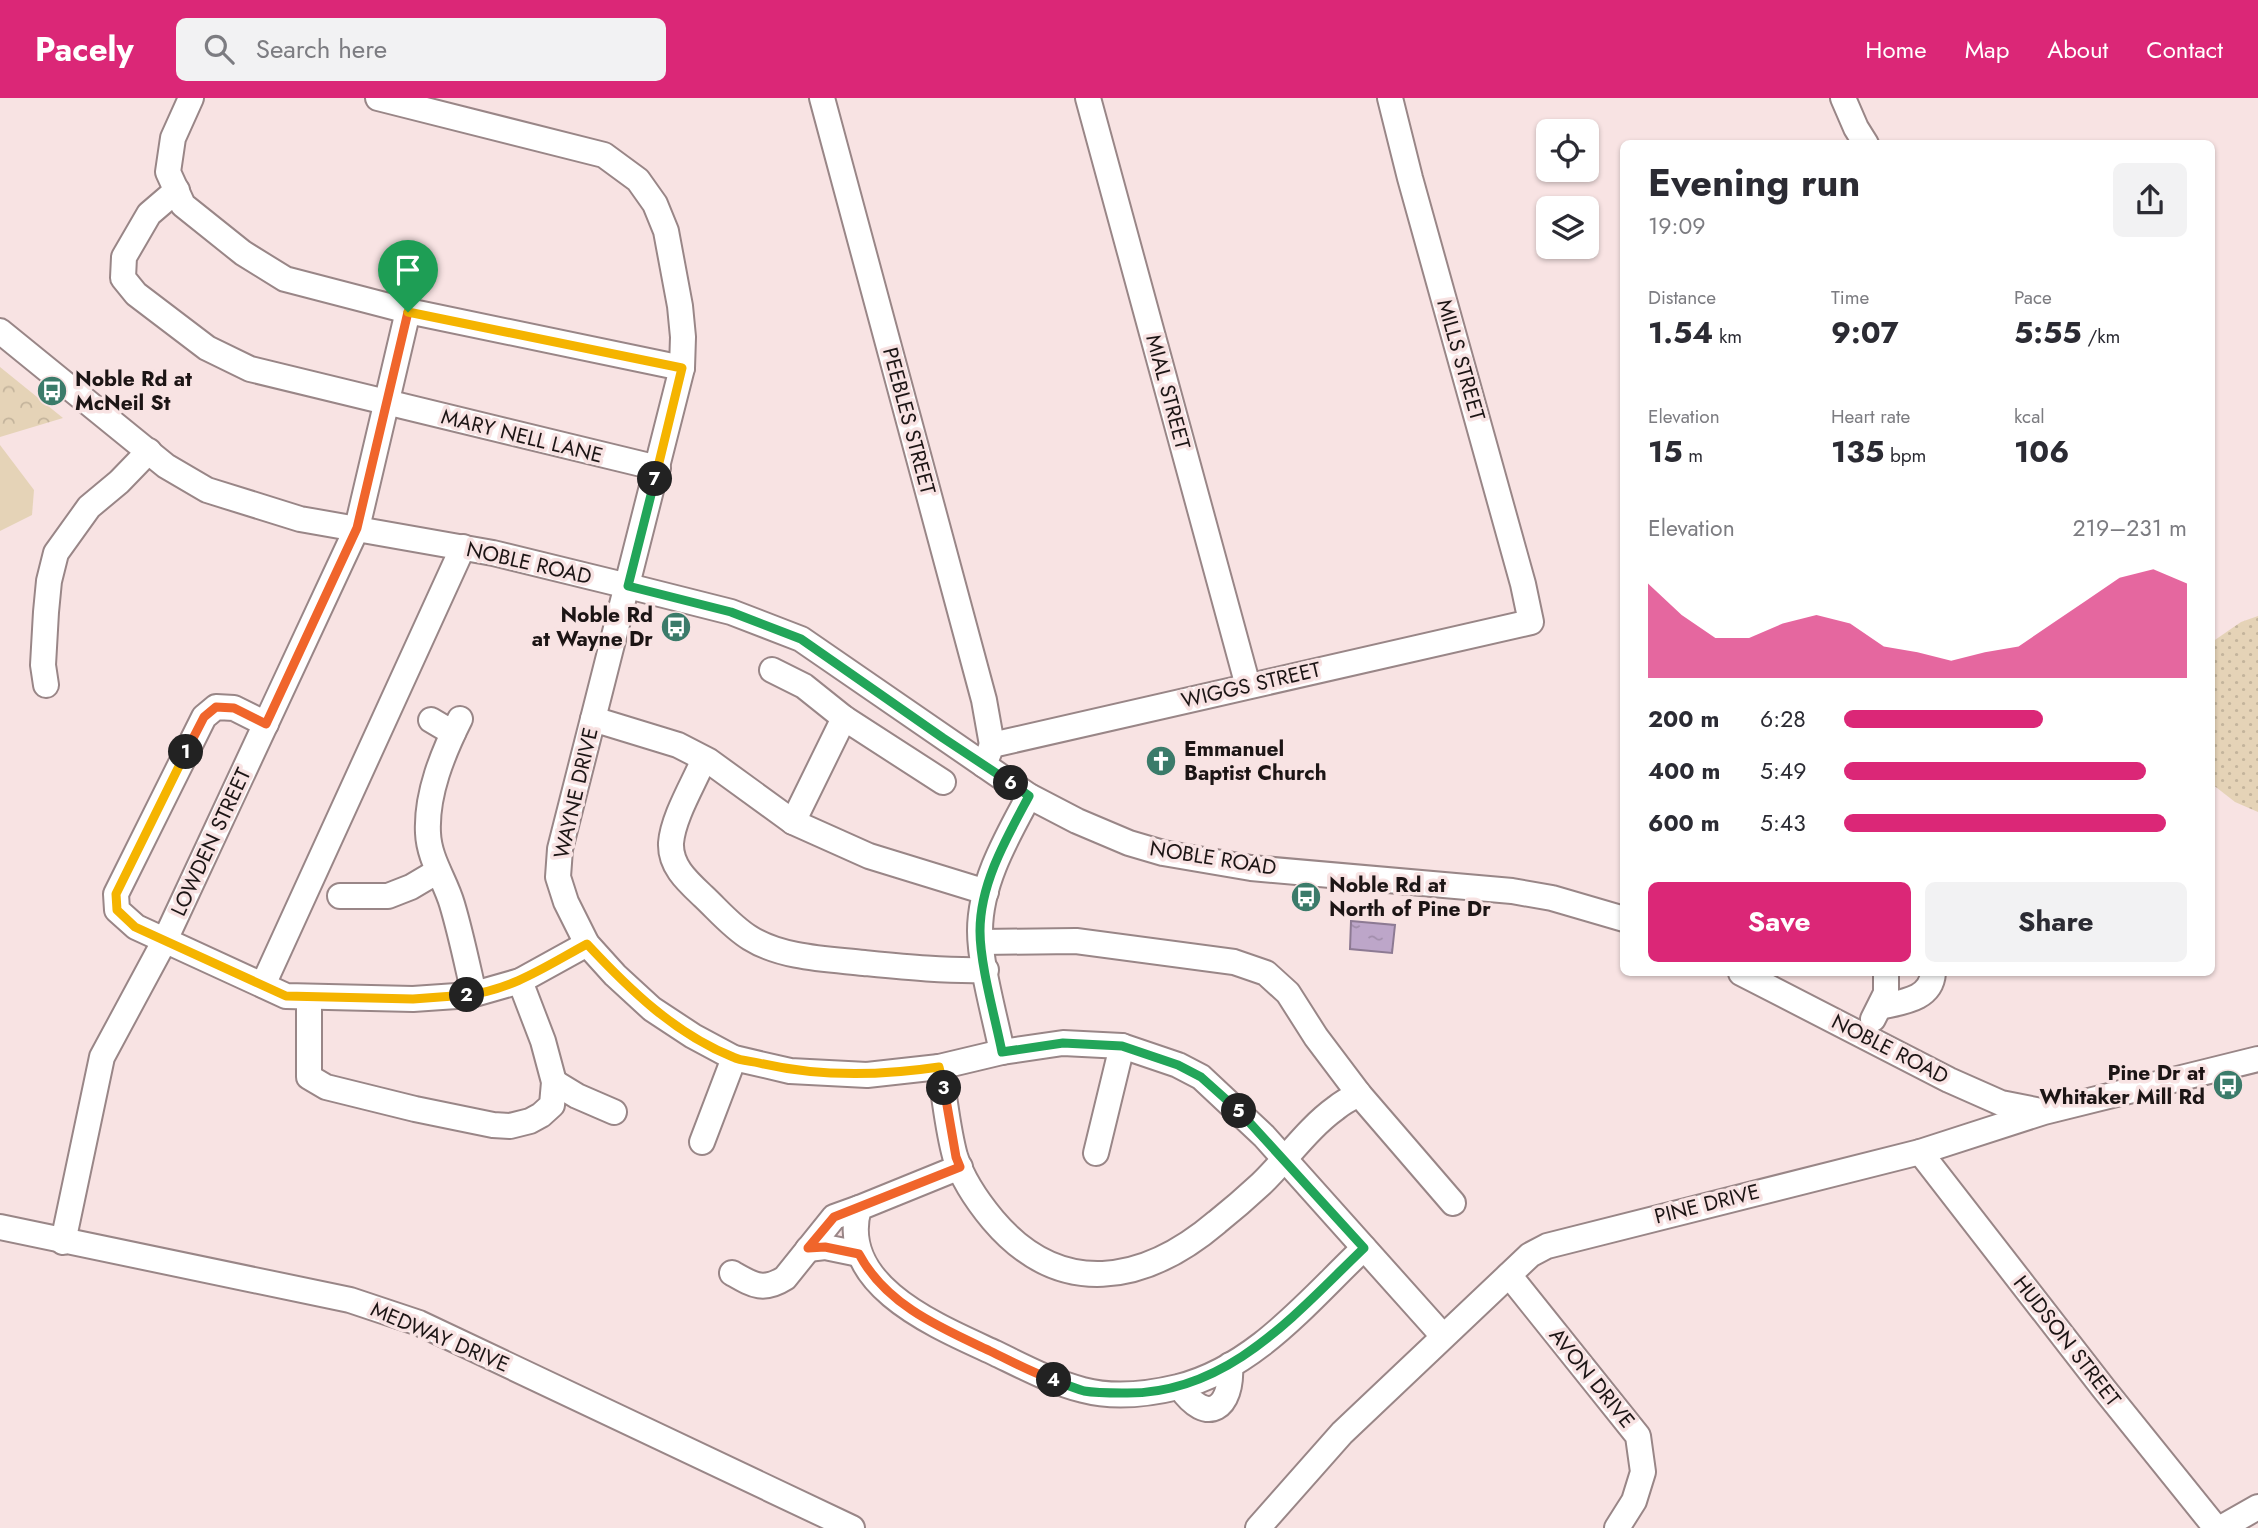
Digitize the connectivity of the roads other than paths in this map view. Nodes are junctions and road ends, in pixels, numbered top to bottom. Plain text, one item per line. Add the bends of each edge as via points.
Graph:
1 (191, 98) edge
2 (378, 98) edge
3 (822, 98) edge
4 (1087, 98) edge
5 (1390, 98) edge
6 (1843, 98) edge
7 (1864, 140) edge
8 (177, 190) junction
9 (408, 312) junction
10 (3, 333) edge
11 (682, 368) junction
12 (387, 404) junction
13 (149, 452) junction
14 (657, 468) junction
15 (357, 528) junction
16 (463, 547) junction
17 (628, 586) junction
18 (1531, 622) joint
19 (772, 670) dead end
20 (46, 685) dead end
21 (1248, 686) junction
22 (844, 718) junction
23 (593, 719) junction
24 (430, 720) dead end
25 (266, 724) junction
26 (988, 755) junction
27 (704, 759) junction
28 (943, 782) dead end
29 (1029, 796) junction
30 (793, 822) junction
31 (439, 871) junction
32 (986, 892) junction
33 (340, 896) dead end
34 (1620, 918) edge
35 (165, 940) junction
36 (981, 942) junction
37 (587, 944) junction
38 (986, 970) junction
39 (1747, 976) edge
40 (1886, 976) edge
41 (1933, 976) edge
42 (520, 981) junction
43 (263, 985) junction
44 (474, 994) junction
45 (309, 997) junction
46 (1880, 1007) junction
47 (1865, 1035) junction
48 (1122, 1046) junction
49 (1002, 1052) junction
50 (734, 1058) junction
51 (2258, 1059) edge
52 (939, 1067) junction
53 (554, 1082) junction
54 (1359, 1094) junction
55 (614, 1112) dead end
56 (2044, 1112) junction
57 (702, 1142) dead end
58 (1920, 1152) junction
59 (1096, 1153) dead end
60 (1284, 1159) junction
61 (960, 1167) junction
62 (1453, 1203) dead end
63 (859, 1208) junction
64 (0, 1227) edge
65 (63, 1241) junction
66 (808, 1248) junction
67 (1364, 1248) junction
68 (859, 1254) junction
69 (732, 1273) dead end
70 (1509, 1275) junction
71 (1443, 1336) junction
72 (2258, 1507) edge
73 (852, 1528) edge
74 (1258, 1528) edge
75 (1616, 1528) edge
76 (2218, 1528) edge

1 - 8 street via 173,138 168,172
2 - 11 street, WAYNE DRIVE via 604,155 638,180 666,231 680,306
3 - 26 street, PEEBLES STREET via 980,687
4 - 21 street, MIAL STREET
5 - 18 street, MILLS STREET
6 - 7 street
8 - 9 street via 183,205 243,253 285,279
8 - 12 street, MARY NELL LANE via 149,214 124,257 123,278 136,294 207,348 250,369
9 - 11 street
9 - 12 street, LOWDEN STREET
10 - 13 street, NOBLE ROAD
11 - 14 street, WAYNE DRIVE
12 - 14 street, MARY NELL LANE
12 - 15 street, LOWDEN STREET
13 - 15 street, NOBLE ROAD via 207,489 300,519
13 - 20 street via 89,507 56,553 46,612
14 - 17 street, WAYNE DRIVE
15 - 16 street, NOBLE ROAD
15 - 25 street, LOWDEN STREET
16 - 17 street, NOBLE ROAD
16 - 43 street
17 - 23 street, WAYNE DRIVE
17 - 26 street, NOBLE ROAD via 731,612 801,639
18 - 21 street, WIGGS STREET
19 - 22 street via 804,686
21 - 26 street, WIGGS STREET
22 - 28 street
22 - 30 street
23 - 27 street via 678,745
23 - 37 street, WAYNE DRIVE via 560,849 558,877
24 - 31 street via 457,726 430,799 428,834
25 - 35 street, LOWDEN STREET
25 - 35 street via 234,708 216,707 204,717 125,871 116,894 117,910 135,927
26 - 29 street, NOBLE ROAD
27 - 30 street
27 - 38 street via 674,827 672,857 686,879 744,934 768,947 796,954 944,971
29 - 32 street via 993,867
29 - 34 street, NOBLE ROAD via 1095,829 1163,853 1251,867 1512,891
30 - 32 street via 869,856
31 - 33 street via 388,896
31 - 44 street via 452,902
32 - 36 street
35 - 43 street
35 - 65 street, LOWDEN STREET via 102,1057
36 - 38 street
36 - 54 street via 1076,941 1234,961 1266,973 1288,993
37 - 42 street
37 - 50 street, WAYNE DRIVE via 652,1009
38 - 49 street
39 - 47 street, NOBLE ROAD
40 - 46 street
41 - 46 street via 1925,993
42 - 44 street
42 - 53 street
43 - 45 street via 286,996
44 - 45 street via 413,999
45 - 53 street via 309,1077 326,1087 415,1110 510,1126 530,1121 552,1105
46 - 47 street
47 - 56 street, NOBLE ROAD via 2001,1103
48 - 49 street, WAYNE DRIVE via 1063,1043
48 - 59 street
48 - 60 street, WAYNE DRIVE via 1201,1077
49 - 52 street, WAYNE DRIVE
50 - 52 street, WAYNE DRIVE via 790,1070 867,1074
50 - 57 street
51 - 56 street, PINE DRIVE
52 - 61 street
53 - 55 street
54 - 60 street via 1335,1108
54 - 62 street
56 - 58 street, PINE DRIVE
58 - 70 street, PINE DRIVE via 1547,1245
58 - 76 street, HUDSON STREET
60 - 61 street via 1262,1184 1173,1254 1124,1272 1102,1274 1048,1264 1010,1239
60 - 67 street, WAYNE DRIVE
61 - 63 street
63 - 66 street via 834,1217
63 - 68 street via 854,1237
64 - 65 street, MEDWAY DRIVE
65 - 73 street, MEDWAY DRIVE via 351,1300 419,1323
66 - 68 street
66 - 69 street via 776,1284 752,1284
67 - 68 street via 1273,1335 1230,1365 1229,1392 1224,1402 1213,1408 1200,1408 1180,1387 1142,1394 1113,1393 1085,1391 1048,1378 916,1313 894,1298
67 - 71 street, WAYNE DRIVE
70 - 71 street, PINE DRIVE
70 - 75 street, AVON DRIVE via 1638,1436 1643,1472 1634,1501
71 - 74 street, PINE DRIVE via 1342,1433
72 - 76 street

